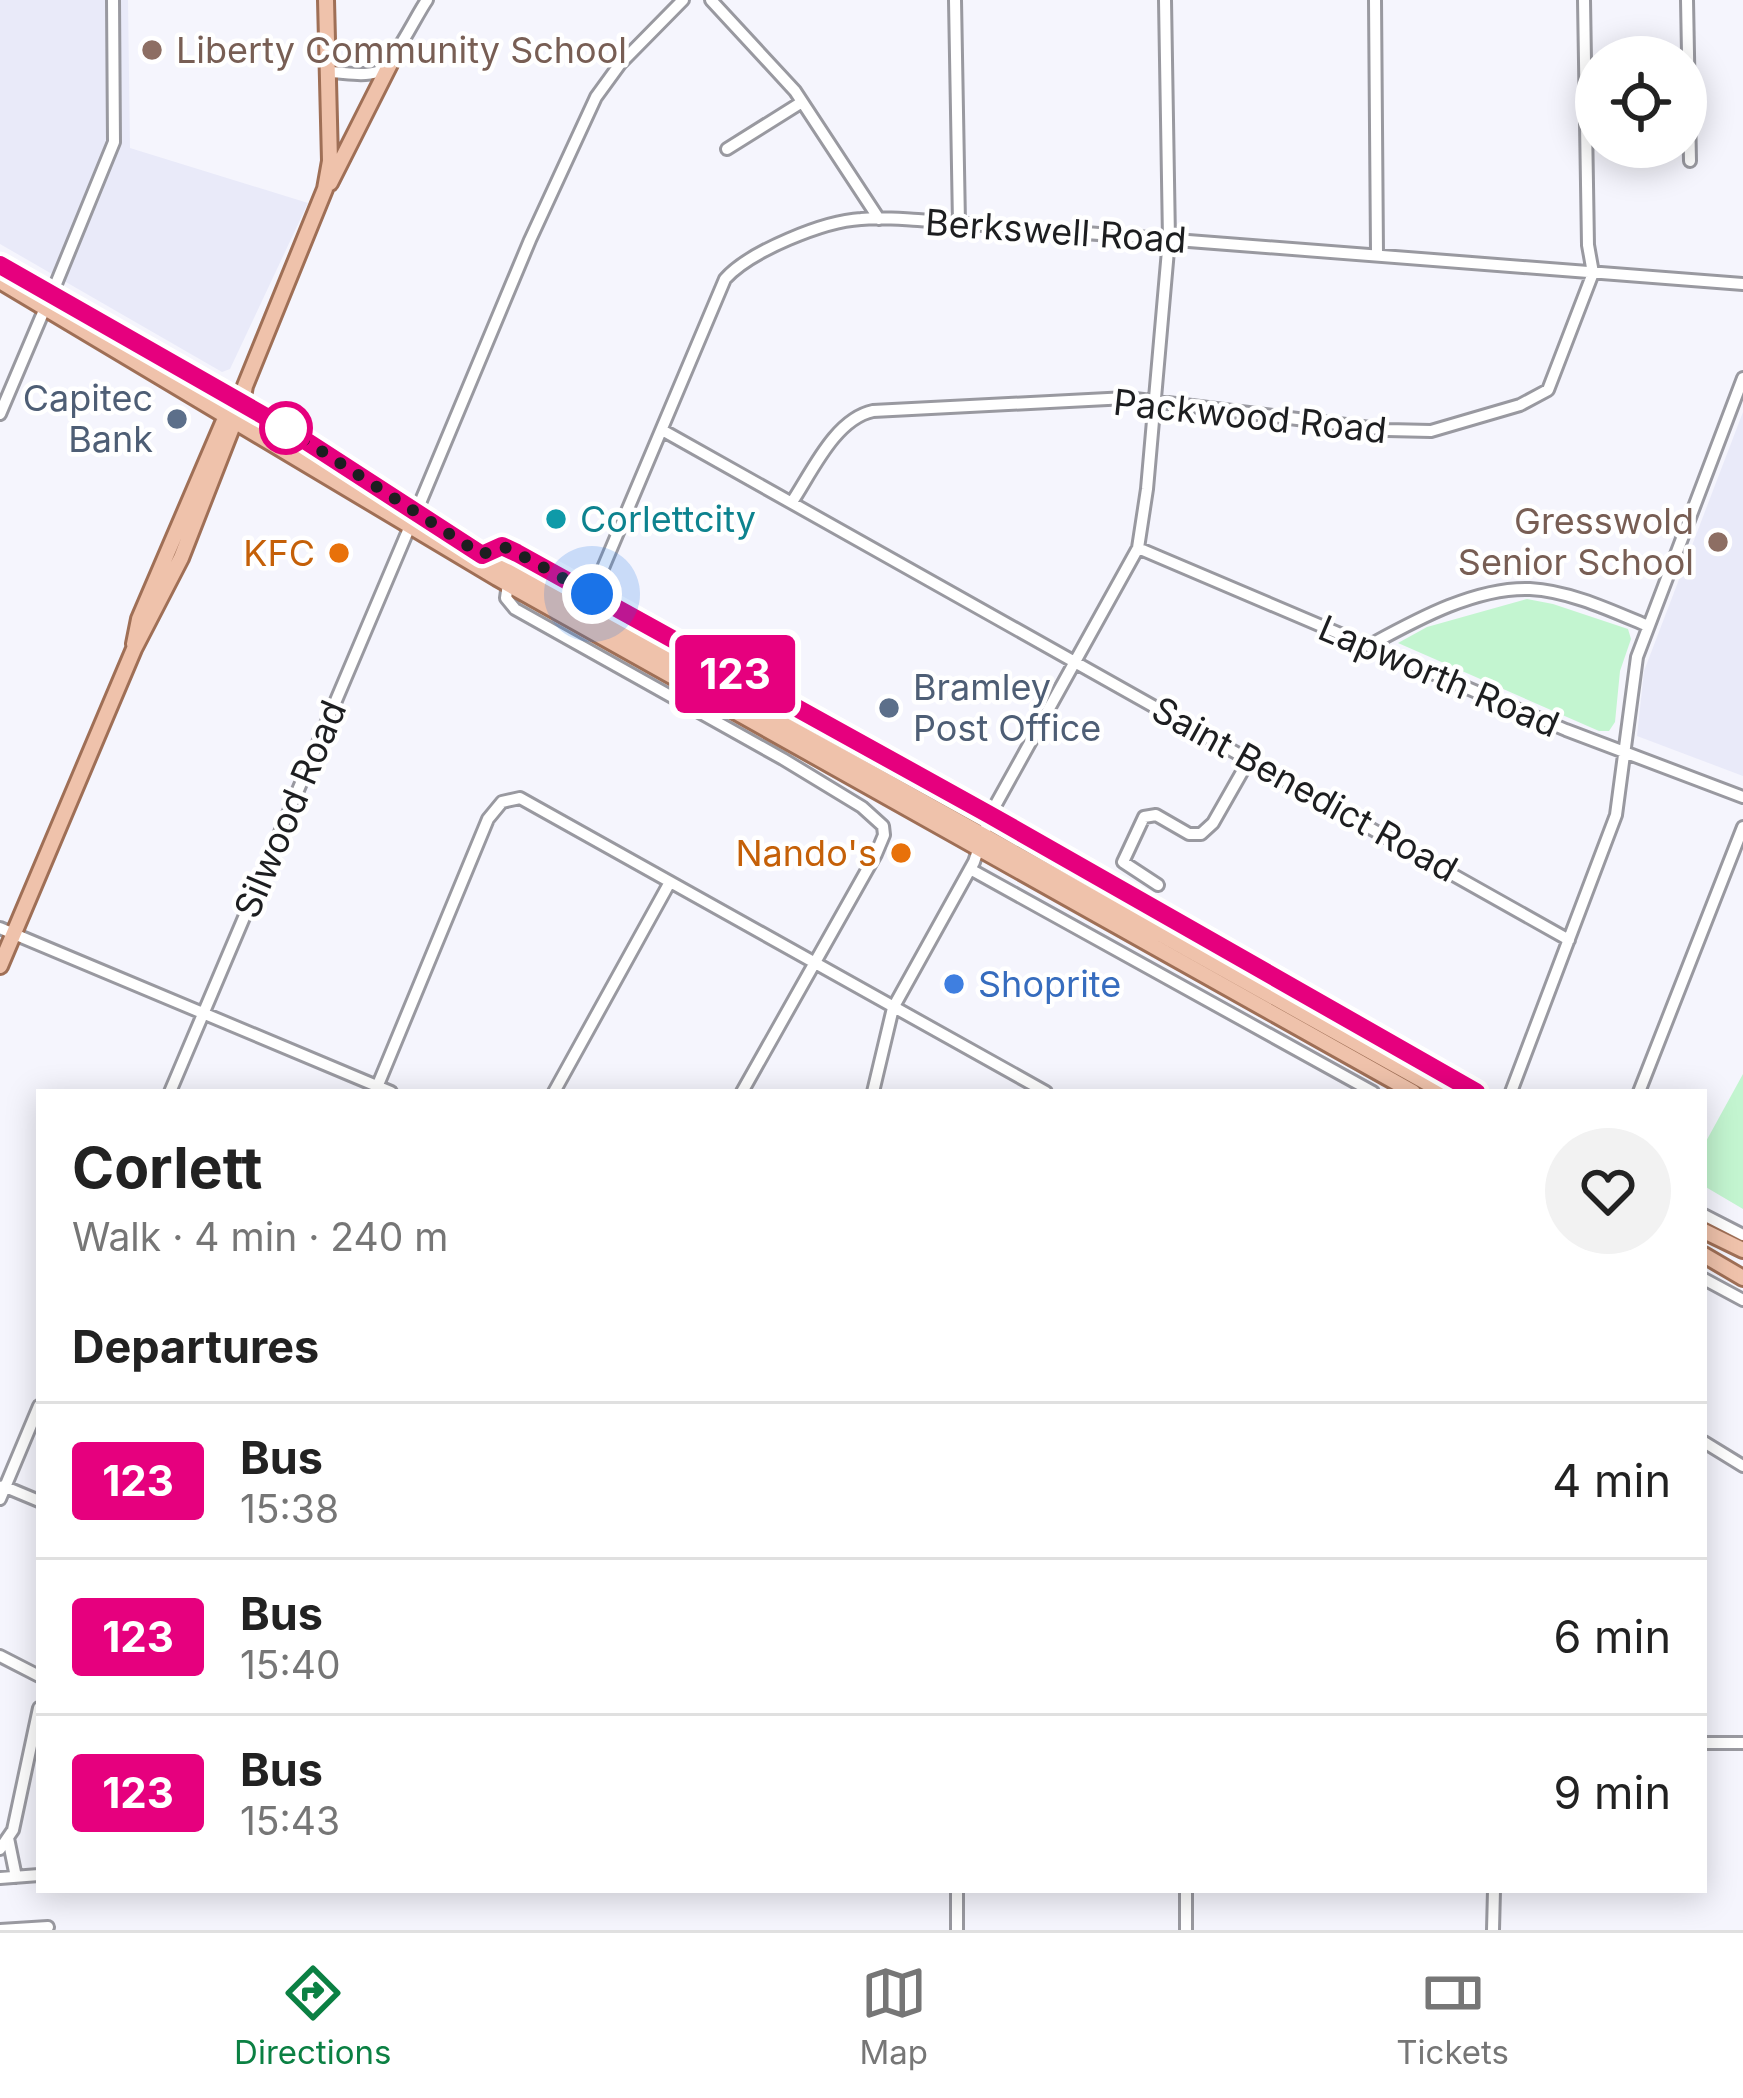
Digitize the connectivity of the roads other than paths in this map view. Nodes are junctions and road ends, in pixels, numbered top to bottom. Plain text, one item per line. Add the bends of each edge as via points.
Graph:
1 (113, 0) edge
2 (326, 0) edge
3 (427, 0) edge
4 (683, 0) edge
5 (711, 0) edge
6 (956, 0) edge
7 (1165, 0) edge
8 (1375, 0) edge
9 (1584, 0) edge
10 (1687, 0) edge
11 (1688, 36) edge
12 (390, 64) junction
13 (328, 72) junction
14 (802, 101) junction
15 (727, 149) dead end
16 (326, 189) junction
17 (879, 219) junction
18 (959, 223) junction
19 (1169, 239) junction
20 (1377, 253) junction
21 (0, 265) edge
22 (1593, 273) junction
23 (0, 280) edge
24 (1743, 284) edge
25 (48, 302) junction
26 (1743, 378) edge
27 (240, 395) junction
28 (1156, 400) junction
29 (0, 414) edge
30 (230, 417) junction
31 (662, 430) junction
32 (792, 502) junction
33 (413, 520) junction
34 (1138, 548) junction
35 (482, 555) junction
36 (508, 584) junction
37 (592, 594) junction
38 (1648, 626) junction
39 (1370, 645) junction
40 (1075, 662) junction
41 (813, 718) junction
42 (804, 735) junction
43 (785, 739) junction
44 (1625, 752) junction
45 (776, 754) junction
46 (1250, 758) junction
47 (873, 788) junction
48 (1743, 797) edge
49 (862, 807) junction
50 (990, 815) junction
51 (1743, 827) edge
52 (982, 843) junction
53 (970, 869) junction
54 (670, 882) junction
55 (1158, 885) dead end
56 (7, 931) edge
57 (1569, 940) junction
58 (814, 962) junction
59 (0, 966) edge
60 (893, 1008) junction
61 (204, 1014) junction
62 (171, 1089) edge
63 (376, 1089) edge
64 (556, 1089) edge
65 (744, 1089) edge
66 (874, 1089) edge
67 (1041, 1089) edge
68 (1368, 1089) edge
69 (1408, 1089) edge
70 (1437, 1089) edge
71 (1471, 1089) edge
72 (1512, 1089) edge
73 (1640, 1089) edge
74 (1707, 1217) edge
75 (1707, 1232) edge
76 (1743, 1235) edge
77 (1743, 1250) edge
78 (1707, 1258) edge
79 (1743, 1278) edge
80 (1707, 1281) edge
81 (1743, 1300) edge
82 (36, 1413) edge
83 (1707, 1444) edge
84 (1743, 1466) edge
85 (2, 1490) edge
86 (36, 1500) edge
87 (0, 1656) edge
88 (36, 1674) edge
89 (36, 1720) edge
90 (1707, 1743) edge
91 (1743, 1743) edge
92 (4, 1843) edge
93 (36, 1875) edge
94 (16, 1876) junction
95 (0, 1878) edge
96 (957, 1893) edge
97 (1186, 1893) edge
98 (1494, 1893) edge
99 (48, 1927) dead end
100 (0, 1930) edge
101 (957, 1930) edge
102 (1186, 1930) edge
103 (1493, 1930) edge

1 - 25 street via 114,142
2 - 13 main road
3 - 12 street
4 - 33 street, Silwood Road via 596,97
5 - 14 street
6 - 18 street
7 - 19 street
8 - 20 street
9 - 22 street
10 - 11 street
12 - 13 street via 371,73
12 - 16 main road
13 - 16 main road
14 - 15 street
14 - 17 street
16 - 27 main road
17 - 18 street, Berkswell Road
17 - 31 street, Berkswell Road via 821,228 731,272
18 - 19 street, Berkswell Road
19 - 20 street, Berkswell Road
19 - 28 street
20 - 22 street, Berkswell Road
21 - 25 main road
22 - 24 street, Berkswell Road
22 - 28 street, Packwood Road via 1548,390 1497,412 1414,433
23 - 25 main road
25 - 27 main road
25 - 29 street
25 - 30 main road
26 - 38 street
27 - 30 main road
27 - 33 main road
28 - 32 street, Packwood Road via 864,413 844,427
28 - 34 street
30 - 33 main road
30 - 56 main road via 181,558
31 - 32 street, Saint Benedict Road
31 - 37 street, Berkswell Road
32 - 40 street, Saint Benedict Road
33 - 35 main road
33 - 36 main road
33 - 61 street, Silwood Road
34 - 39 street, Lapworth Road
34 - 40 street
35 - 37 street via 508,548
35 - 42 main road
36 - 43 main road
36 - 45 street via 511,606
37 - 41 street
38 - 39 street via 1519,589 1438,612
38 - 44 street via 1633,669
39 - 44 street, Lapworth Road
40 - 46 street, Saint Benedict Road
40 - 50 street
41 - 42 street
41 - 50 street
42 - 52 main road
43 - 45 street
43 - 47 main road
44 - 48 street, Lapworth Road
44 - 57 street via 1616,814
45 - 49 street
46 - 55 street via 1201,834 1156,814 1144,817 1123,862
46 - 57 street, Saint Benedict Road
47 - 49 street
47 - 52 main road
49 - 58 street via 884,835
50 - 52 street
50 - 71 street
51 - 73 street
52 - 53 street
52 - 69 main road
52 - 70 main road
53 - 60 street
53 - 68 street
54 - 58 street
54 - 63 street via 531,802 502,802
54 - 64 street
56 - 59 main road
56 - 61 street
57 - 72 street
58 - 60 street
58 - 65 street
60 - 66 street
60 - 67 street
61 - 62 street, Silwood Road
61 - 63 street
74 - 76 street
75 - 77 main road
78 - 79 main road
80 - 81 street
82 - 85 street
83 - 84 street
85 - 86 street
87 - 88 street
89 - 92 street
90 - 91 street
92 - 94 street
93 - 94 street
94 - 95 street
96 - 101 street
97 - 102 street
98 - 103 street
99 - 100 street

